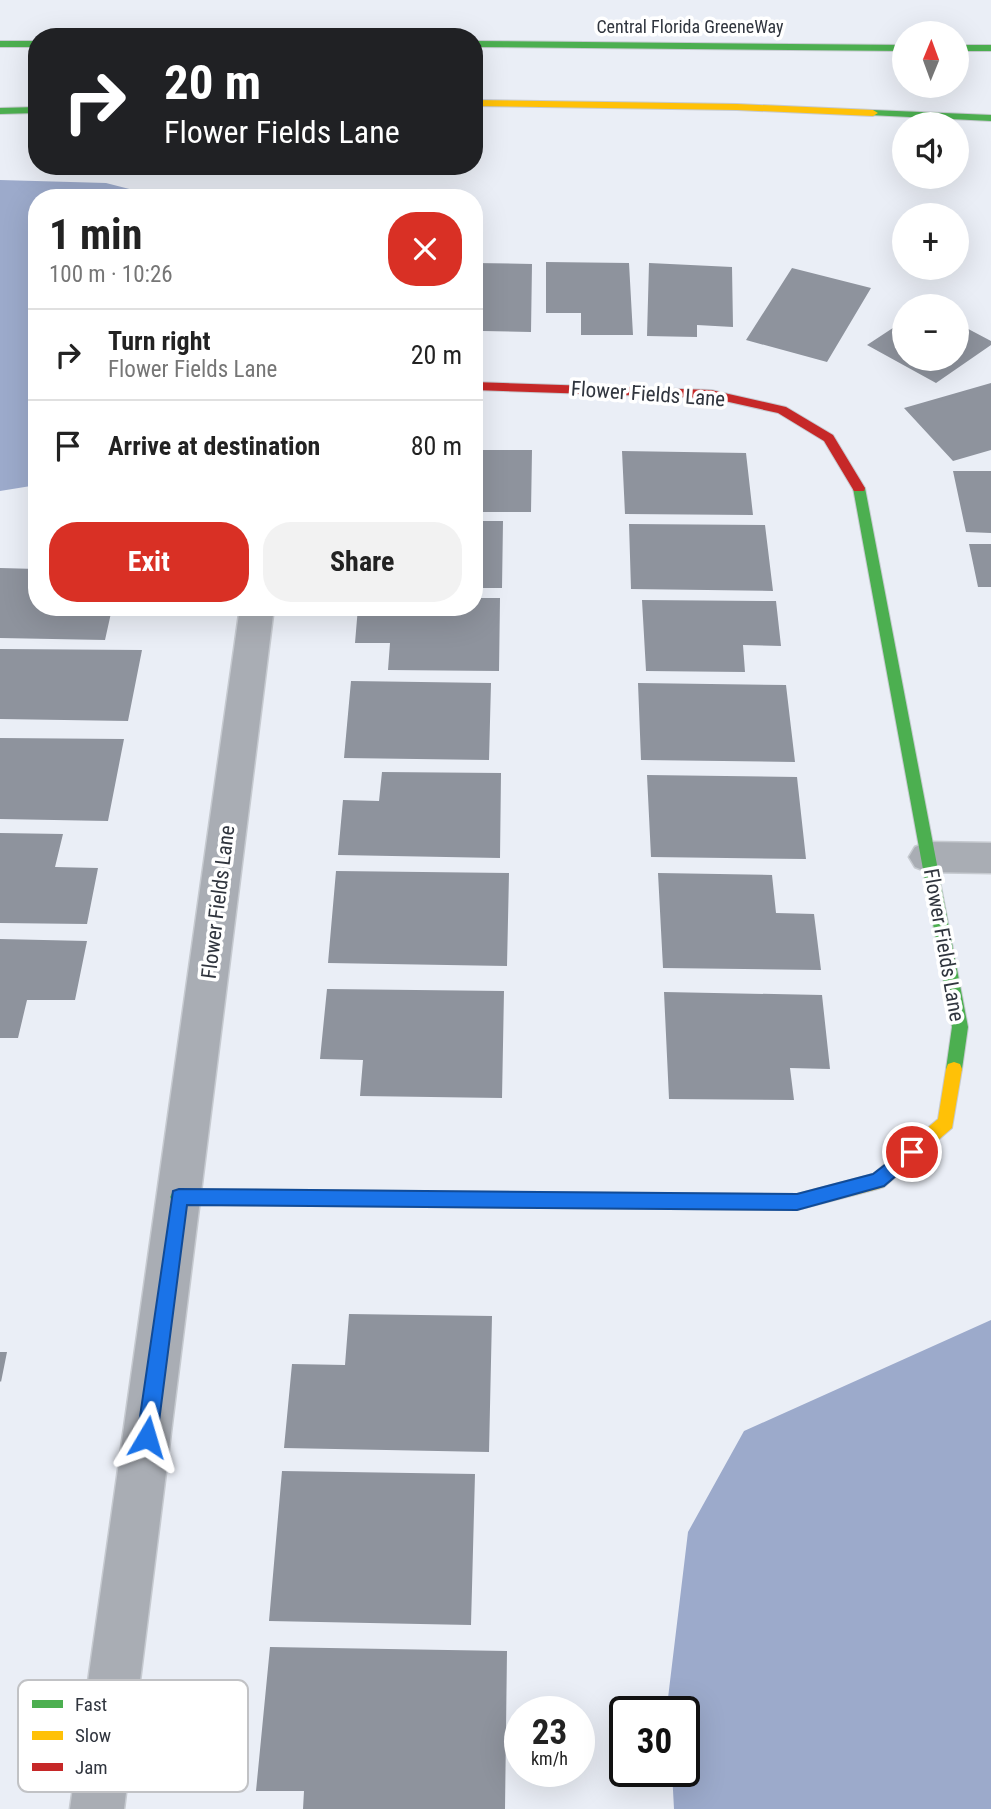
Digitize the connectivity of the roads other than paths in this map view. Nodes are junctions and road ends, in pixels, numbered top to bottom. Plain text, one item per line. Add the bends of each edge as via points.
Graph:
1 (0, 44) edge
2 (28, 44) edge
3 (483, 44) edge
4 (892, 48) edge
5 (970, 48) edge
6 (991, 48) edge
7 (483, 103) edge
8 (0, 105) edge
9 (28, 107) edge
10 (28, 109) edge
11 (0, 111) edge
12 (991, 118) edge
13 (483, 386) edge
14 (256, 616) edge
15 (928, 858) junction
16 (991, 858) edge
17 (179, 1197) junction
18 (114, 1680) edge

1 - 2 main road
3 - 4 main road, Central Florida GreeneWay
5 - 6 main road
7 - 12 main road via 737,107
8 - 9 main road
10 - 11 main road
13 - 15 main road, Flower Fields Lane via 712,394 782,410 829,438 858,483
14 - 17 street, Flower Fields Lane
15 - 16 street
15 - 17 main road, Flower Fields Lane via 960,1027 946,1123 878,1181 797,1202
17 - 18 street, Flower Fields Lane

